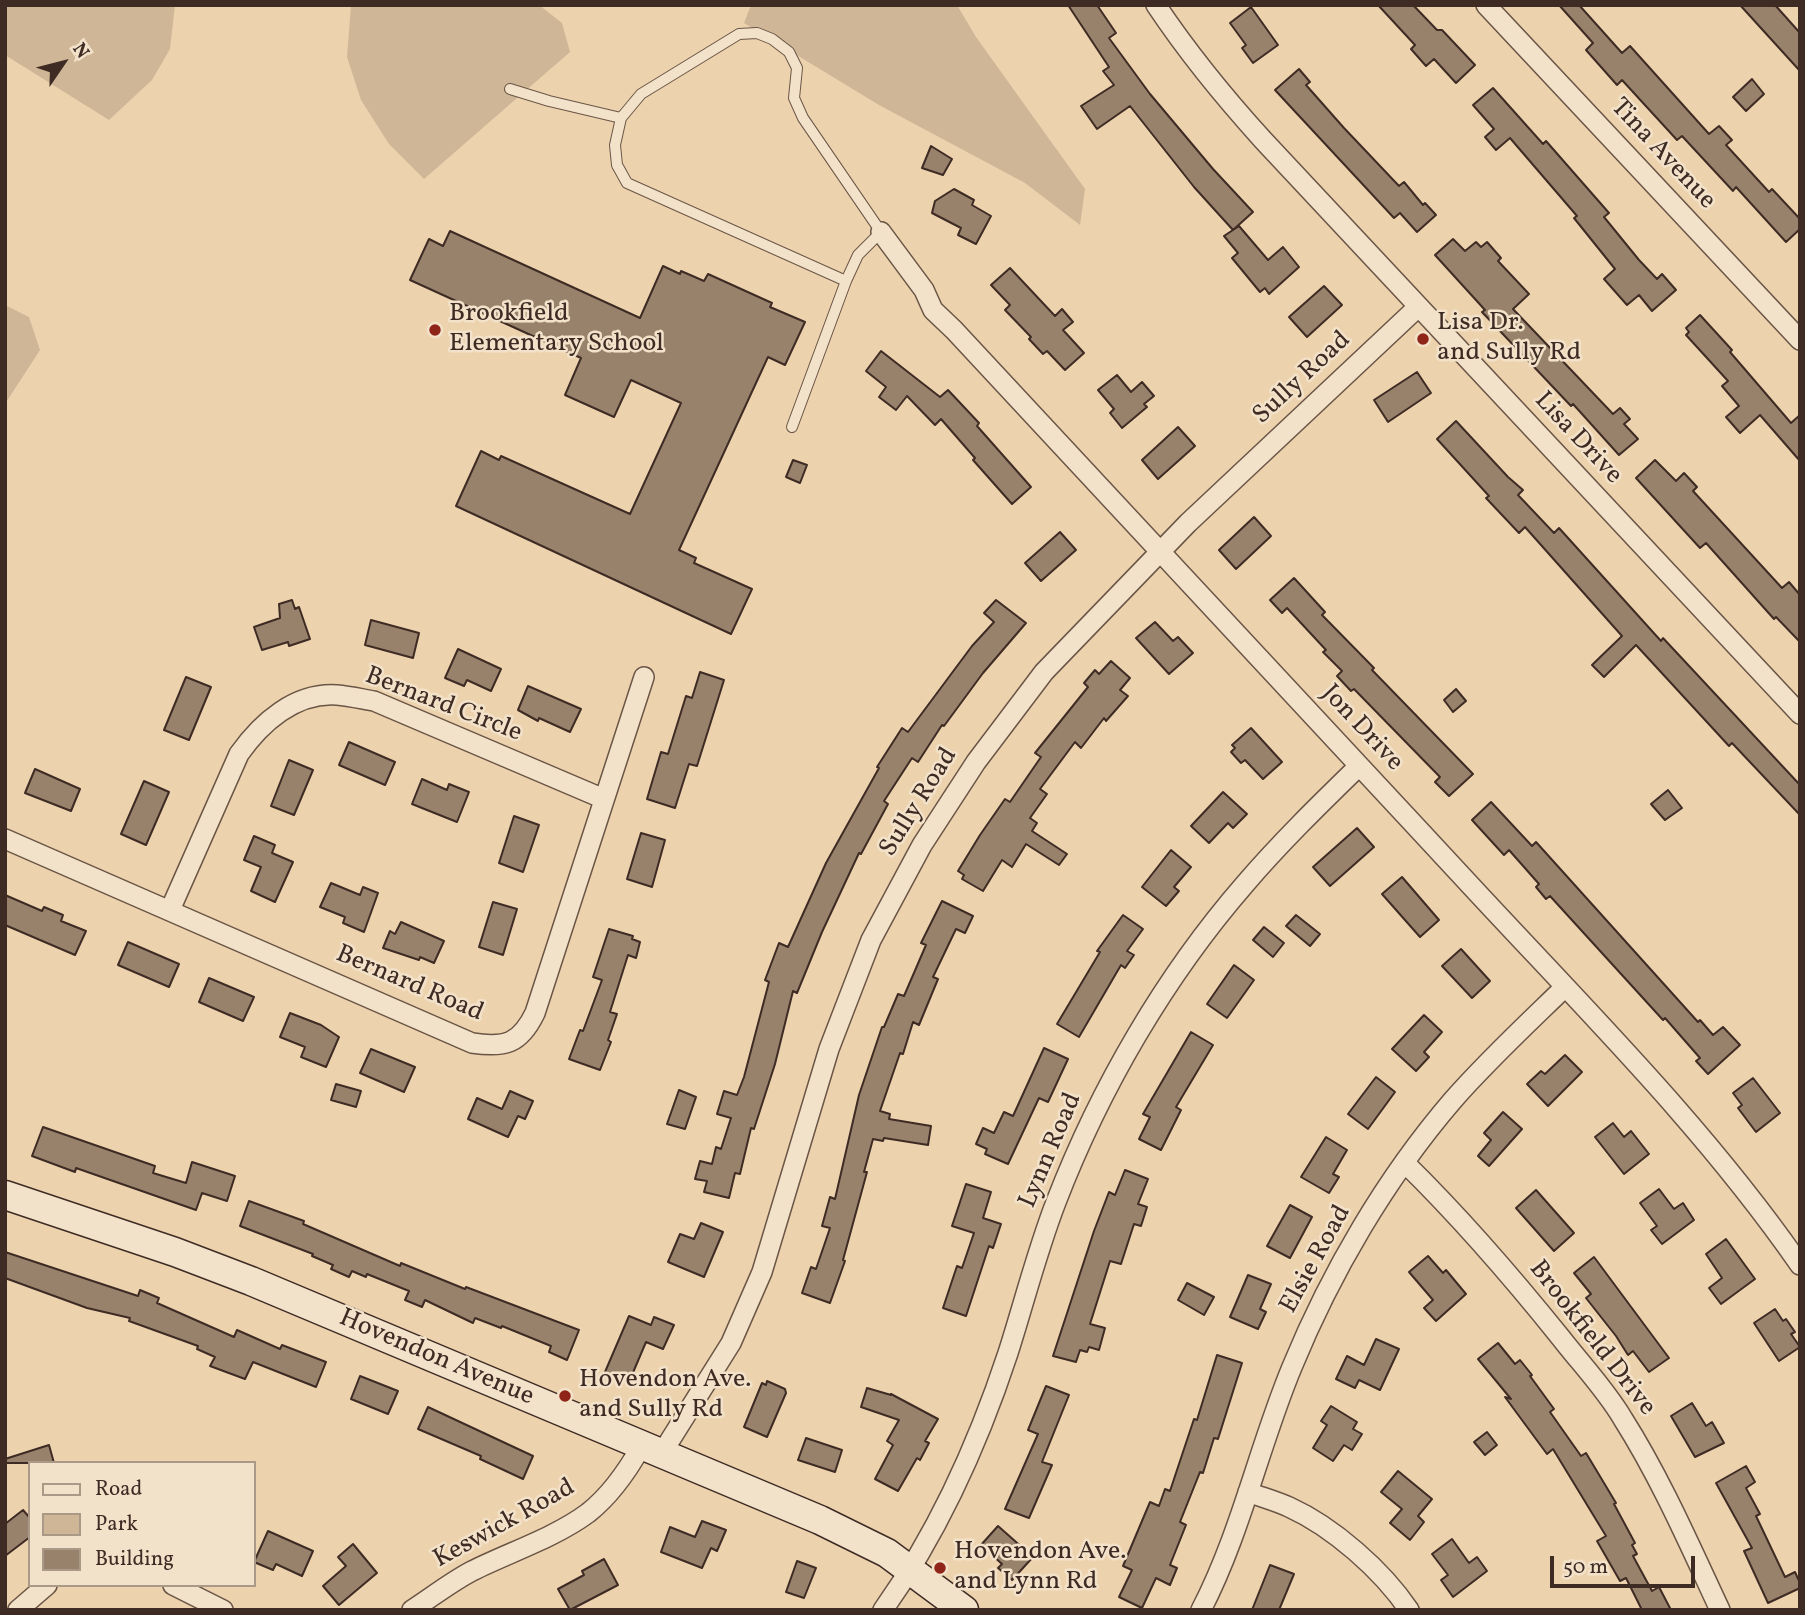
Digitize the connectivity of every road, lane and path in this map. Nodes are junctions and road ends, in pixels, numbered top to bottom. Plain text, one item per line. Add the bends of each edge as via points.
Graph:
1 (1156, 5) edge
2 (1486, 5) edge
3 (510, 89) dead end
4 (621, 118) junction
5 (881, 232) junction
6 (846, 281) junction
7 (1418, 307) junction
8 (1800, 341) edge
9 (792, 426) dead end
10 (1159, 553) junction
11 (644, 677) dead end
12 (1800, 714) edge
13 (1359, 765) junction
14 (604, 799) junction
15 (5, 839) edge
16 (170, 910) junction
17 (1565, 987) junction
18 (1405, 1163) junction
19 (5, 1195) edge
20 (1800, 1265) edge
21 (652, 1449) junction
22 (1248, 1492) junction
23 (911, 1569) junction
24 (45, 1587) edge
25 (177, 1587) edge
26 (18, 1610) edge
27 (223, 1610) edge
28 (412, 1610) edge
29 (883, 1610) edge
30 (964, 1610) edge
31 (1201, 1610) edge
32 (1409, 1610) edge
33 (1720, 1610) edge

1 - 7 street, Lisa Drive via 1220,92
2 - 8 street, Tina Avenue
3 - 4 lane
4 - 5 lane via 641,94 739,34 757,33 772,39 789,52 797,68 794,98 803,118
4 - 6 lane via 615,145 617,165 627,183
5 - 6 lane via 858,255
5 - 10 street, Jon Drive via 924,290 933,310
6 - 9 lane
7 - 10 street, Sully Road
7 - 12 street, Lisa Drive
10 - 13 street, Jon Drive
10 - 21 street, Sully Road via 1023,698 968,773 898,887 838,1023 749,1304 731,1343
11 - 14 street, Bernard Road
13 - 17 street, Jon Drive
13 - 23 street, Lynn Road via 1245,883 1177,975 1116,1072 1057,1201 1008,1353 969,1454
14 - 16 street, Bernard Circle via 374,701 314,697 272,716 239,754
14 - 16 street, Bernard Road via 535,1013 527,1030 513,1042 494,1046 472,1043
15 - 16 street, Bernard Road
17 - 18 street, Elsie Road via 1451,1101
17 - 20 street, Jon Drive via 1726,1167
18 - 22 street, Elsie Road via 1357,1236 1318,1309 1291,1368
18 - 33 street, Brookfield Drive via 1494,1257 1622,1417
19 - 21 street, Hovendon Avenue via 251,1281
21 - 23 street, Hovendon Avenue via 856,1536
21 - 28 street, Keswick Road via 589,1512 469,1573
22 - 31 street, Elsie Road
22 - 32 street via 1290,1507 1322,1527 1379,1574
23 - 29 street, Lynn Road
23 - 30 street, Hovendon Avenue
24 - 26 street
25 - 27 street

